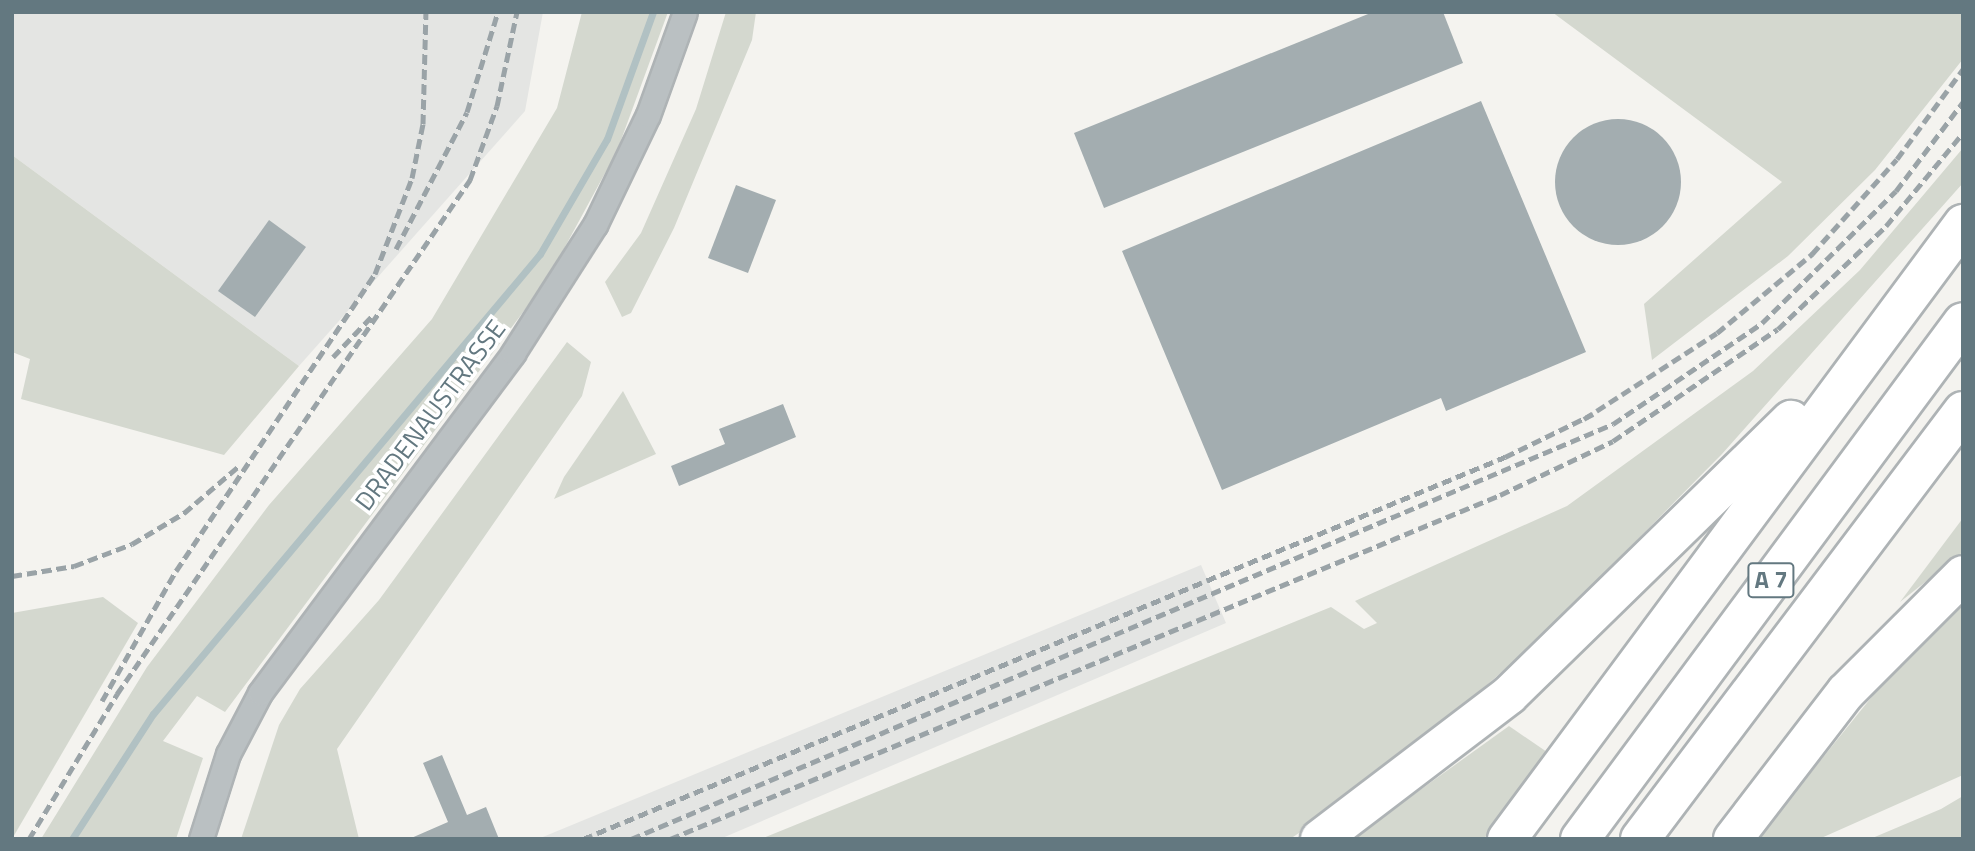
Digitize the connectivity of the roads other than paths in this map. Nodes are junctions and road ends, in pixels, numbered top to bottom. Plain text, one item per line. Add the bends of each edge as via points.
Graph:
1 (685, 12) edge
2 (1963, 224) edge
3 (1963, 322) edge
4 (1858, 360) junction
5 (1963, 411) edge
6 (1963, 452) edge
7 (1963, 575) edge
8 (201, 839) edge
9 (1320, 839) edge
10 (1507, 839) edge
11 (1580, 839) edge
12 (1640, 839) edge
13 (1672, 839) edge
14 (1733, 839) edge

1 - 8 street, DRADENAUSTRASSE via 648,115 595,225 513,353 260,693 228,754
2 - 4 highway
3 - 11 highway, A 7
4 - 9 highway via 1530,677 1410,776
4 - 10 highway
5 - 12 highway, A 7
6 - 13 highway
7 - 14 highway via 1846,692

